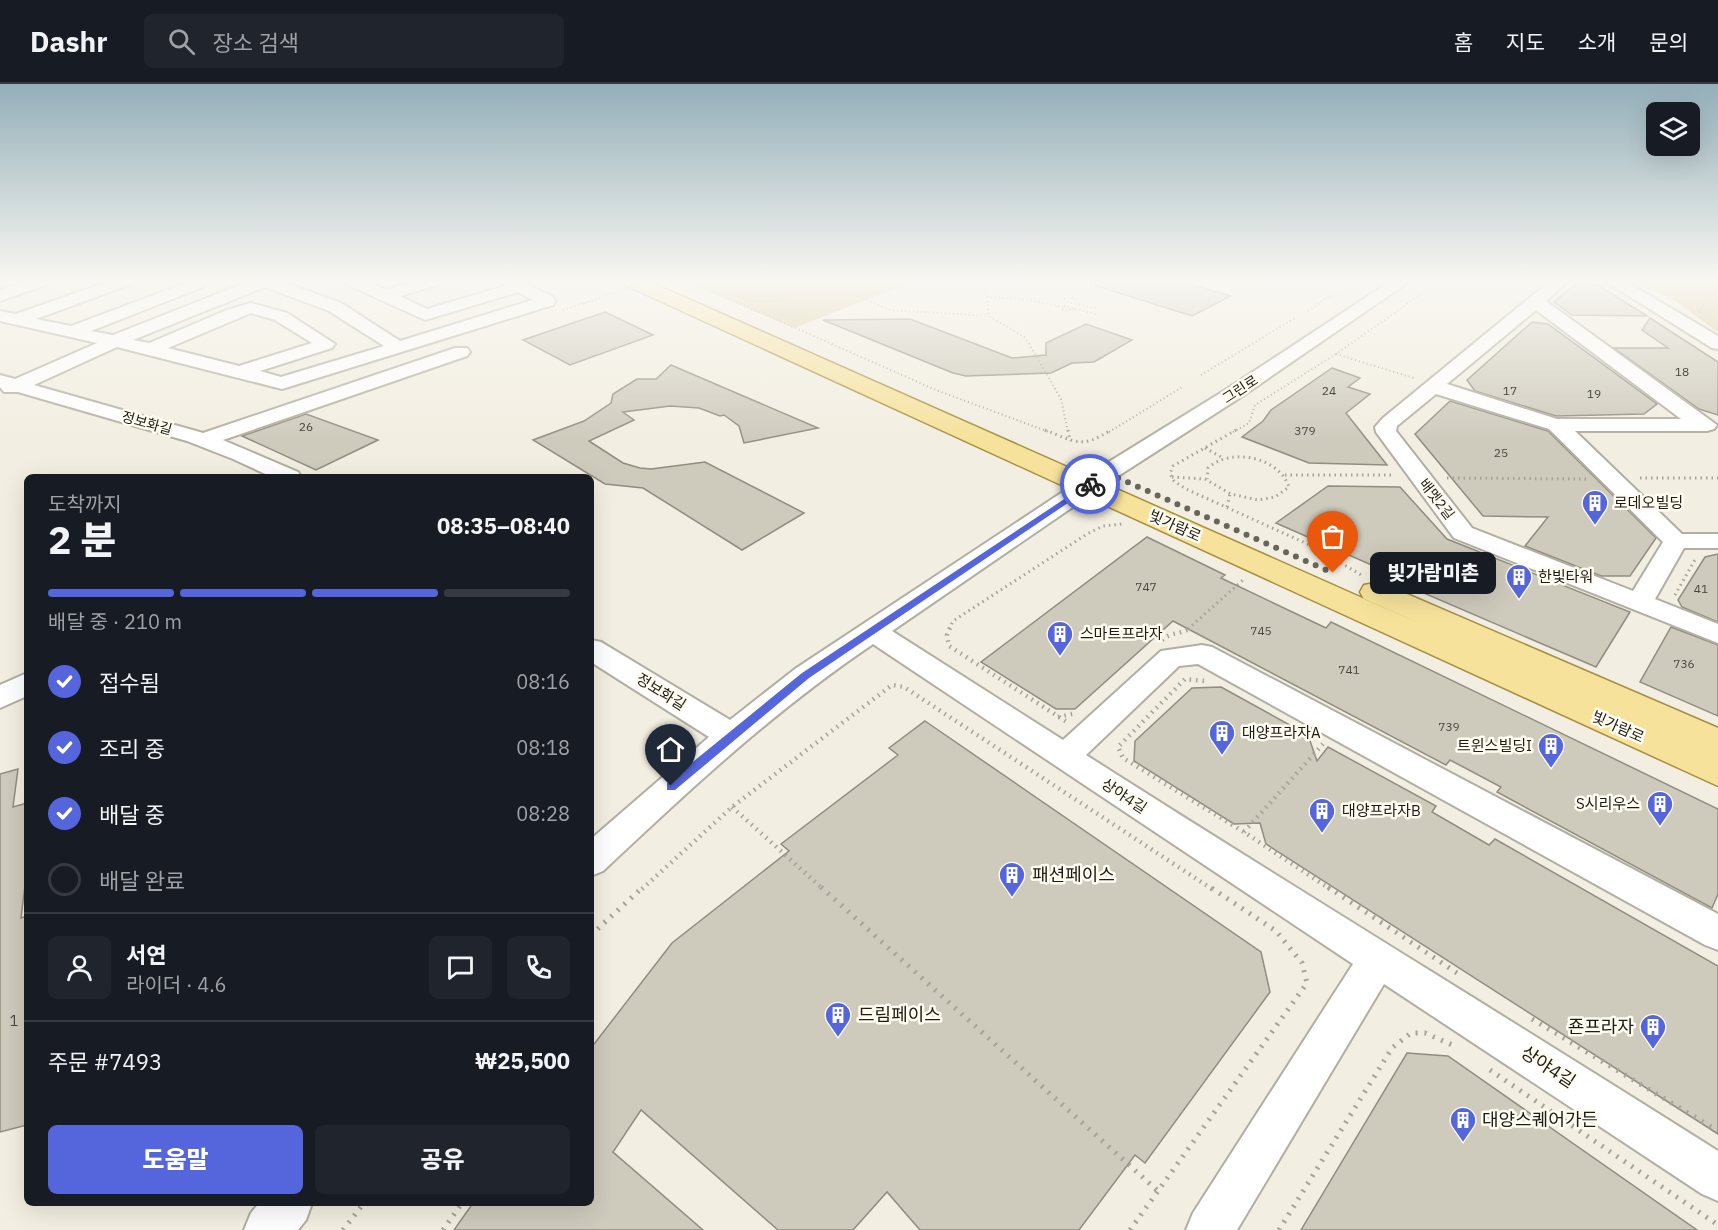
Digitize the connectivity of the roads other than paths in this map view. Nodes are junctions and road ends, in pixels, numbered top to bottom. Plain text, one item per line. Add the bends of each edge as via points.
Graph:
1 (85, 334) edge
2 (127, 334) edge
3 (186, 334) edge
4 (311, 334) edge
5 (378, 334) edge
6 (439, 334) edge
7 (757, 334) edge
8 (783, 334) edge
9 (1322, 334) edge
10 (1493, 334) edge
11 (1581, 334) edge
12 (1703, 334) edge
13 (114, 340) junction
14 (1718, 344) edge
15 (398, 347) junction
16 (151, 349) junction
17 (461, 352) dead end
18 (239, 372) junction
19 (1427, 383) junction
20 (6, 386) edge
21 (1556, 425) junction
22 (1710, 425) edge
23 (204, 440) junction
24 (284, 474) edge
25 (1096, 480) junction
26 (1676, 541) junction
27 (1708, 547) edge
28 (1639, 603) junction
29 (873, 631) junction
30 (1718, 634) edge
31 (594, 651) edge
32 (24, 684) edge
33 (0, 698) edge
34 (730, 735) junction
35 (1065, 739) junction
36 (1718, 743) edge
37 (1718, 772) edge
38 (594, 858) edge
39 (1718, 933) edge
40 (1376, 960) junction
41 (1718, 1178) edge
42 (287, 1206) edge
43 (268, 1230) edge
44 (1210, 1230) edge

1 - 13 street
2 - 13 street
3 - 16 street
4 - 18 street via 326,344
5 - 15 street
6 - 15 street
7 - 25 main road, 빛가람로
8 - 25 main road, 빛가람로
9 - 25 street, 그린로
10 - 19 street, 배멧2길
11 - 22 street
12 - 14 street
13 - 16 street
13 - 20 street
15 - 18 street via 282,383
16 - 18 street
17 - 23 street
19 - 21 street
19 - 28 street, 배멧2길 via 1385,427 1386,432 1463,533
20 - 23 street, 정보화길
21 - 22 street
21 - 26 street
23 - 24 street, 정보화길
25 - 29 street, 그린로
25 - 36 main road, 빛가람로
25 - 37 main road, 빛가람로
26 - 27 street
26 - 28 street
28 - 30 street, 배멧2길
29 - 34 street, 그린로 via 805,676
29 - 35 street, 상야4길
31 - 34 street, 정보화길
32 - 33 street
34 - 38 street, 그린로
35 - 39 street via 1171,657 1202,654
35 - 40 street, 상야4길
40 - 41 street, 상야4길
40 - 44 street
42 - 43 street

